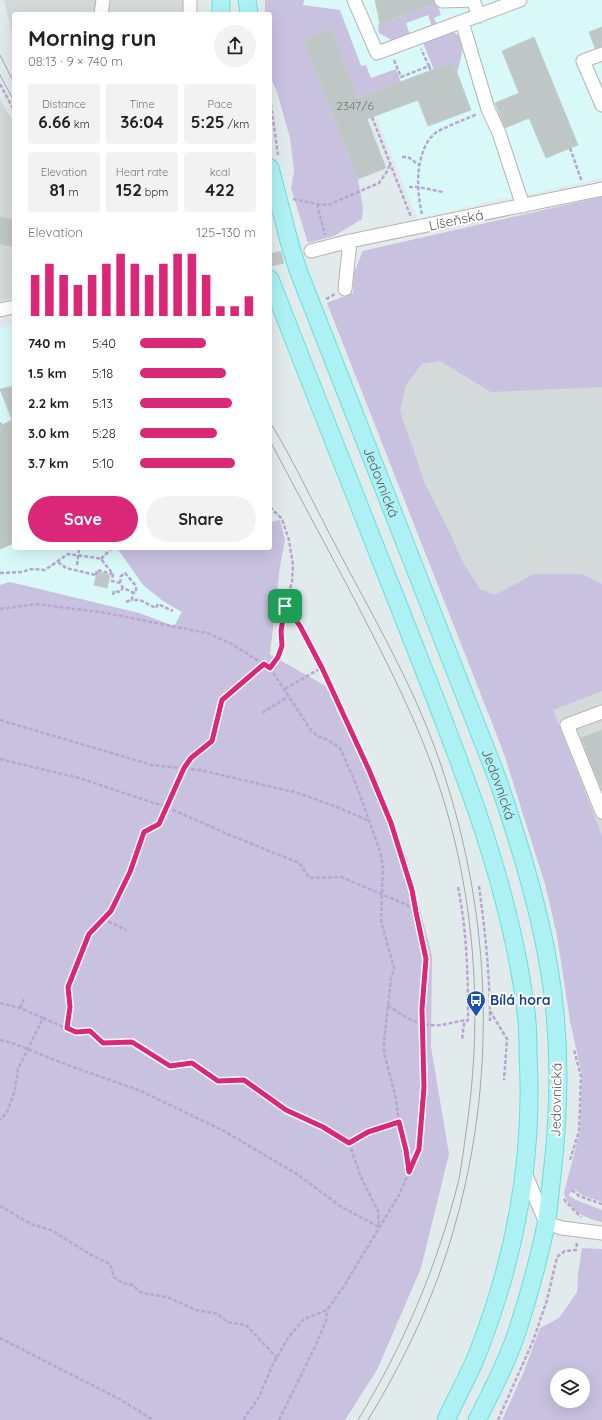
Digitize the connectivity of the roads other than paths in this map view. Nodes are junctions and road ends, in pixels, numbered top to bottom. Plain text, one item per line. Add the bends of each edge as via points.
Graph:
1 (103, 0) edge
2 (190, 0) edge
3 (221, 0) edge
4 (247, 0) edge
5 (354, 0) edge
6 (441, 0) edge
7 (520, 0) edge
8 (101, 12) edge
9 (190, 12) edge
10 (221, 12) edge
11 (249, 12) edge
12 (479, 16) junction
13 (462, 22) junction
14 (602, 54) edge
15 (602, 105) edge
16 (272, 176) edge
17 (602, 189) edge
18 (523, 206) junction
19 (350, 241) junction
20 (311, 251) tunnel mouth
21 (272, 284) edge
22 (345, 289) dead end
23 (12, 307) edge
24 (0, 310) edge
25 (602, 712) edge
26 (602, 812) edge
27 (524, 1173) junction
28 (546, 1224) junction
29 (602, 1234) edge
30 (446, 1420) edge
31 (477, 1420) edge

1 - 8 street
2 - 9 street
3 - 10 main road
4 - 11 main road
5 - 13 street via 377,53
6 - 12 street via 473,0
7 - 12 street
12 - 13 street
13 - 18 street via 488,109 499,133
14 - 15 street via 583,61
16 - 28 main road, Jedovnická, bridge via 298,270 491,761 530,879 549,970 558,1077 556,1142
17 - 18 street, Líšeňská
18 - 19 street, Líšeňská
19 - 20 street, Líšeňská
19 - 22 street
21 - 27 main road, Jedovnická via 452,742 490,852 514,938 526,1013 530,1102
23 - 24 street
25 - 26 street via 567,725
27 - 28 street
27 - 30 main road, Jedovnická via 513,1240 496,1302 476,1356
28 - 29 street
28 - 31 main road, Jedovnická via 516,1336 494,1389

